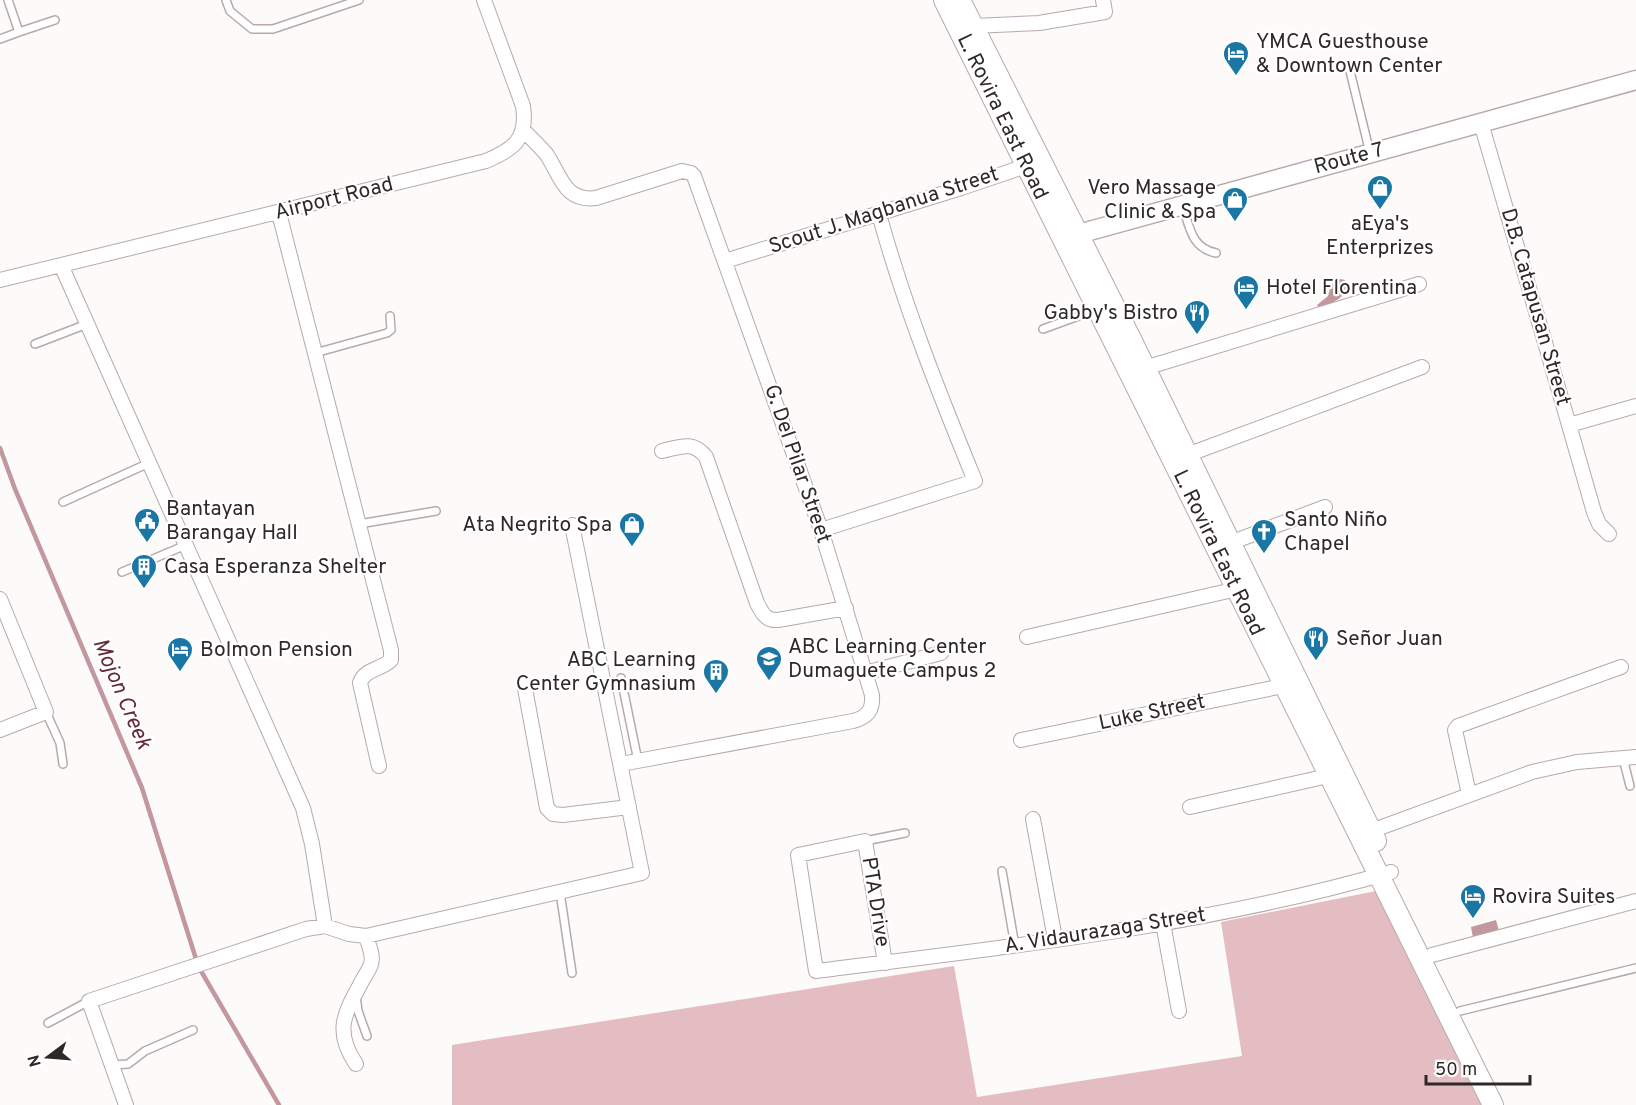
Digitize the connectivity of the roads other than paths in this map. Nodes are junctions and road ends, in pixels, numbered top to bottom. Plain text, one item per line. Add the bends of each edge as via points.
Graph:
1 (8, 0) edge
2 (226, 0) edge
3 (359, 0) edge
4 (484, 0) edge
5 (944, 0) edge
6 (960, 0) edge
7 (1103, 0) edge
8 (55, 20) dead end
9 (973, 26) junction
10 (19, 32) junction
11 (0, 39) edge
12 (1349, 67) dead end
13 (1636, 80) edge
14 (1481, 123) junction
15 (524, 131) junction
16 (1370, 153) junction
17 (1034, 163) junction
18 (1183, 205) junction
19 (279, 213) junction
20 (879, 213) junction
21 (1070, 236) junction
22 (1216, 253) dead end
23 (725, 261) junction
24 (60, 265) junction
25 (0, 280) edge
26 (1419, 284) dead end
27 (1097, 309) junction
28 (390, 316) dead end
29 (87, 324) junction
30 (1042, 328) dead end
31 (35, 344) dead end
32 (315, 353) junction
33 (1422, 367) dead end
34 (1145, 368) junction
35 (1636, 406) edge
36 (1161, 419) junction
37 (1569, 425) junction
38 (662, 451) dead end
39 (1187, 455) junction
40 (149, 463) junction
41 (63, 501) dead end
42 (1325, 507) dead end
43 (436, 510) dead end
44 (359, 524) junction
45 (572, 525) dead end
46 (821, 530) junction
47 (1609, 534) dead end
48 (1230, 543) junction
49 (186, 545) junction
50 (1233, 566) junction
51 (122, 572) dead end
52 (1237, 589) junction
53 (0, 601) edge
54 (846, 608) junction
55 (1027, 637) dead end
56 (941, 653) dead end
57 (1621, 667) dead end
58 (866, 673) junction
59 (621, 678) dead end
60 (524, 683) dead end
61 (1283, 686) junction
62 (46, 712) junction
63 (1310, 721) junction
64 (0, 730) edge
65 (1021, 740) dead end
66 (1629, 757) edge
67 (638, 761) junction
68 (63, 764) dead end
69 (621, 764) junction
70 (379, 766) dead end
71 (1328, 776) junction
72 (1630, 786) dead end
73 (1469, 794) junction
74 (629, 807) junction
75 (1190, 807) dead end
76 (1033, 819) dead end
77 (1371, 831) junction
78 (905, 833) dead end
79 (865, 841) junction
80 (1002, 871) dead end
81 (1385, 874) junction
82 (560, 892) junction
83 (1636, 901) edge
84 (1163, 923) junction
85 (325, 926) junction
86 (366, 936) junction
87 (1055, 939) junction
88 (1015, 946) junction
89 (1432, 956) junction
90 (885, 963) junction
91 (1634, 970) edge
92 (572, 973) dead end
93 (356, 992) junction
94 (89, 1001) junction
95 (1179, 1011) dead end
96 (1460, 1011) junction
97 (48, 1023) dead end
98 (193, 1030) dead end
99 (367, 1036) dead end
100 (357, 1064) dead end
101 (111, 1065) junction
102 (126, 1105) edge
103 (1493, 1105) edge
104 (1506, 1105) edge

1 - 10 lane
2 - 3 lane via 230,11 252,29 273,29
4 - 15 street via 520,94
5 - 17 main road, L. Rovira East Road
6 - 9 main road, L. Rovira East Road
7 - 9 street via 1105,12 1039,23
8 - 10 lane
9 - 17 main road, L. Rovira East Road
10 - 11 lane
12 - 16 lane
13 - 14 street, Route 7
14 - 16 street, Route 7
14 - 37 street, D.B. Catapusan Street
15 - 19 street, Airport Road via 510,149 486,161
15 - 23 street, G. Del Pilar Street via 546,154 564,186 574,196 585,199 682,171 691,173
16 - 18 street, Route 7
17 - 20 street, Scout J. Magbanua Street
17 - 21 main road, L. Rovira East Road
18 - 21 street, Route 7
18 - 22 lane via 1198,244
19 - 24 street, Airport Road
19 - 32 street
20 - 23 street, Scout J. Magbanua Street
20 - 46 street via 921,346 975,481
21 - 27 main road, L. Rovira East Road
21 - 34 main road, L. Rovira East Road
23 - 46 street, G. Del Pilar Street
24 - 25 street, Airport Road
24 - 29 street
26 - 34 street
27 - 30 lane
27 - 36 main road, L. Rovira East Road
28 - 32 lane via 391,330 387,333
29 - 31 lane
29 - 40 street
32 - 44 street
33 - 39 street
34 - 36 main road, L. Rovira East Road
35 - 37 street, D.B. Catapusan Street
36 - 39 main road, L. Rovira East Road
36 - 50 main road, L. Rovira East Road
37 - 47 street via 1593,512
38 - 54 street via 693,446 706,457 757,603 767,618 778,620
39 - 48 main road, L. Rovira East Road
40 - 41 lane
40 - 49 street
42 - 48 street
43 - 44 lane
44 - 70 street via 391,650 391,660 367,673 360,683
45 - 69 street
46 - 54 street, G. Del Pilar Street
48 - 50 main road, L. Rovira East Road
49 - 51 lane
49 - 85 street via 303,808
50 - 52 main road, L. Rovira East Road
50 - 63 main road, L. Rovira East Road
52 - 55 street
52 - 61 main road, L. Rovira East Road
53 - 62 street
54 - 58 street, G. Del Pilar Street
56 - 58 street
57 - 73 street via 1458,726 1455,730
58 - 67 street, G. Del Pilar Street via 872,705 862,718
59 - 67 lane
60 - 74 street via 547,808 562,815
61 - 63 main road, L. Rovira East Road
61 - 65 street, Luke Street
62 - 64 street
62 - 68 lane via 60,743
63 - 71 main road, L. Rovira East Road
63 - 77 main road, L. Rovira East Road
66 - 72 lane
66 - 73 street via 1577,762 1532,772
67 - 69 street, G. Del Pilar Street
69 - 74 street
71 - 75 street
71 - 81 main road, L. Rovira East Road
73 - 77 street
74 - 82 street via 642,873
76 - 87 street
77 - 81 main road, L. Rovira East Road
78 - 79 lane
79 - 90 street, PTA Drive
79 - 90 street, A. Vidaurazaga Street via 798,855 816,971
80 - 88 lane
81 - 84 street, A. Vidaurazaga Street
81 - 89 main road, L. Rovira East Road
81 - 103 main road, L. Rovira East Road
82 - 86 street
82 - 92 lane
83 - 89 street
84 - 87 street, A. Vidaurazaga Street
84 - 95 street
85 - 86 street
85 - 94 street via 276,938
86 - 93 street via 371,964
87 - 88 street, A. Vidaurazaga Street
88 - 90 street, A. Vidaurazaga Street
89 - 96 main road, L. Rovira East Road
91 - 96 lane
93 - 99 lane
93 - 100 street via 343,1029 347,1050
94 - 97 lane
94 - 101 street
96 - 104 main road, L. Rovira East Road
98 - 101 lane via 145,1051 128,1064
101 - 102 street

